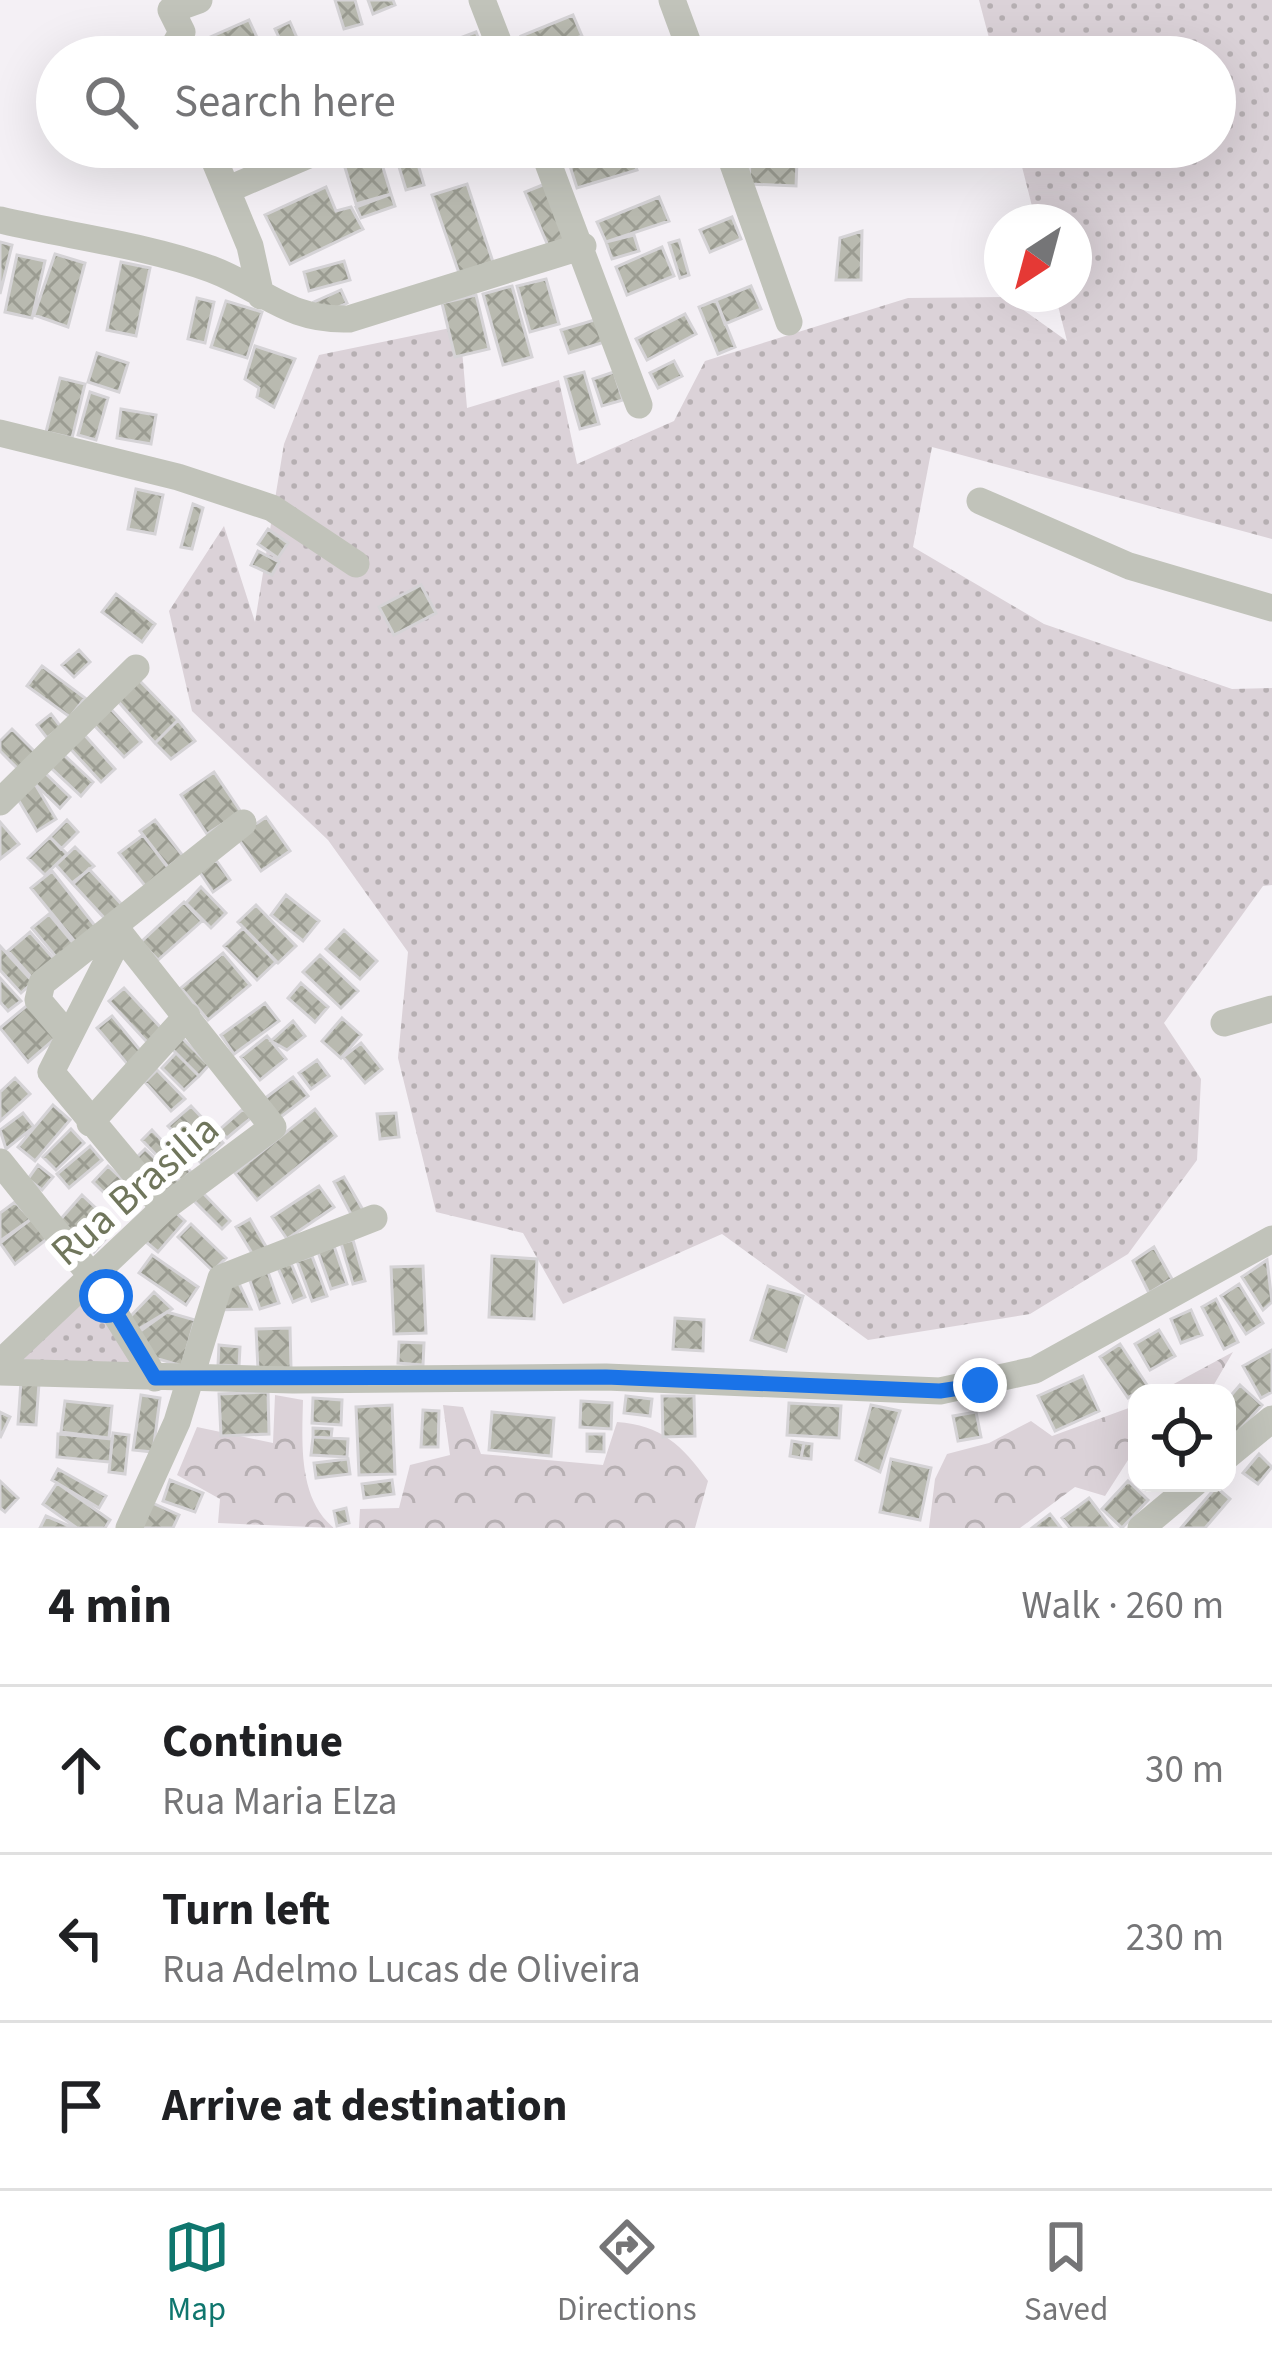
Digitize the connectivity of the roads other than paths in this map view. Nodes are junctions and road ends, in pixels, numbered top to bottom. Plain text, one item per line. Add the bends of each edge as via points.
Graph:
1 (200, 0) edge
2 (482, 0) edge
3 (672, 0) edge
4 (180, 36) edge
5 (496, 36) edge
6 (685, 36) edge
7 (220, 168) edge
8 (278, 168) edge
9 (551, 168) edge
10 (735, 168) edge
11 (230, 189) junction
12 (0, 220) edge
13 (583, 246) junction
14 (261, 296) junction
15 (790, 322) dead end
16 (639, 405) dead end
17 (0, 433) edge
18 (980, 501) dead end
19 (356, 564) dead end
20 (1272, 608) edge
21 (136, 668) dead end
22 (0, 802) edge
23 (243, 823) dead end
24 (118, 930) junction
25 (1272, 1009) edge
26 (187, 1016) junction
27 (1224, 1023) dead end
28 (66, 1033) junction
29 (90, 1123) junction
30 (0, 1162) edge
31 (164, 1208) junction
32 (374, 1218) dead end
33 (1272, 1240) edge
34 (93, 1278) junction
35 (0, 1367) edge
36 (155, 1378) junction
37 (188, 1379) junction
38 (1272, 1419) edge
39 (1236, 1449) edge
40 (1184, 1492) edge
41 (129, 1528) edge
42 (1141, 1528) edge

1 - 4 street via 171,10
2 - 5 street
3 - 6 street
7 - 11 street
8 - 11 street
9 - 13 street
10 - 15 street
11 - 14 street
12 - 14 street via 207,268
13 - 14 street via 349,319 294,314
13 - 16 street
17 - 19 street via 272,508
18 - 20 street via 1129,566
21 - 22 street
23 - 24 street
24 - 26 street, Rua Brasilia
24 - 28 street
24 - 28 street via 38,989
25 - 27 street
26 - 29 street, Rua Brasilia
26 - 31 street, Rua Brasilia via 273,1127
28 - 29 street via 51,1072
29 - 31 street
30 - 34 street
31 - 34 street, Rua Brasilia
32 - 37 street via 221,1278
33 - 37 street via 1035,1370 940,1391 606,1377
34 - 35 street, Rua Brasilia
34 - 36 street
35 - 36 street
36 - 37 street
37 - 41 street
38 - 39 street
40 - 42 street

